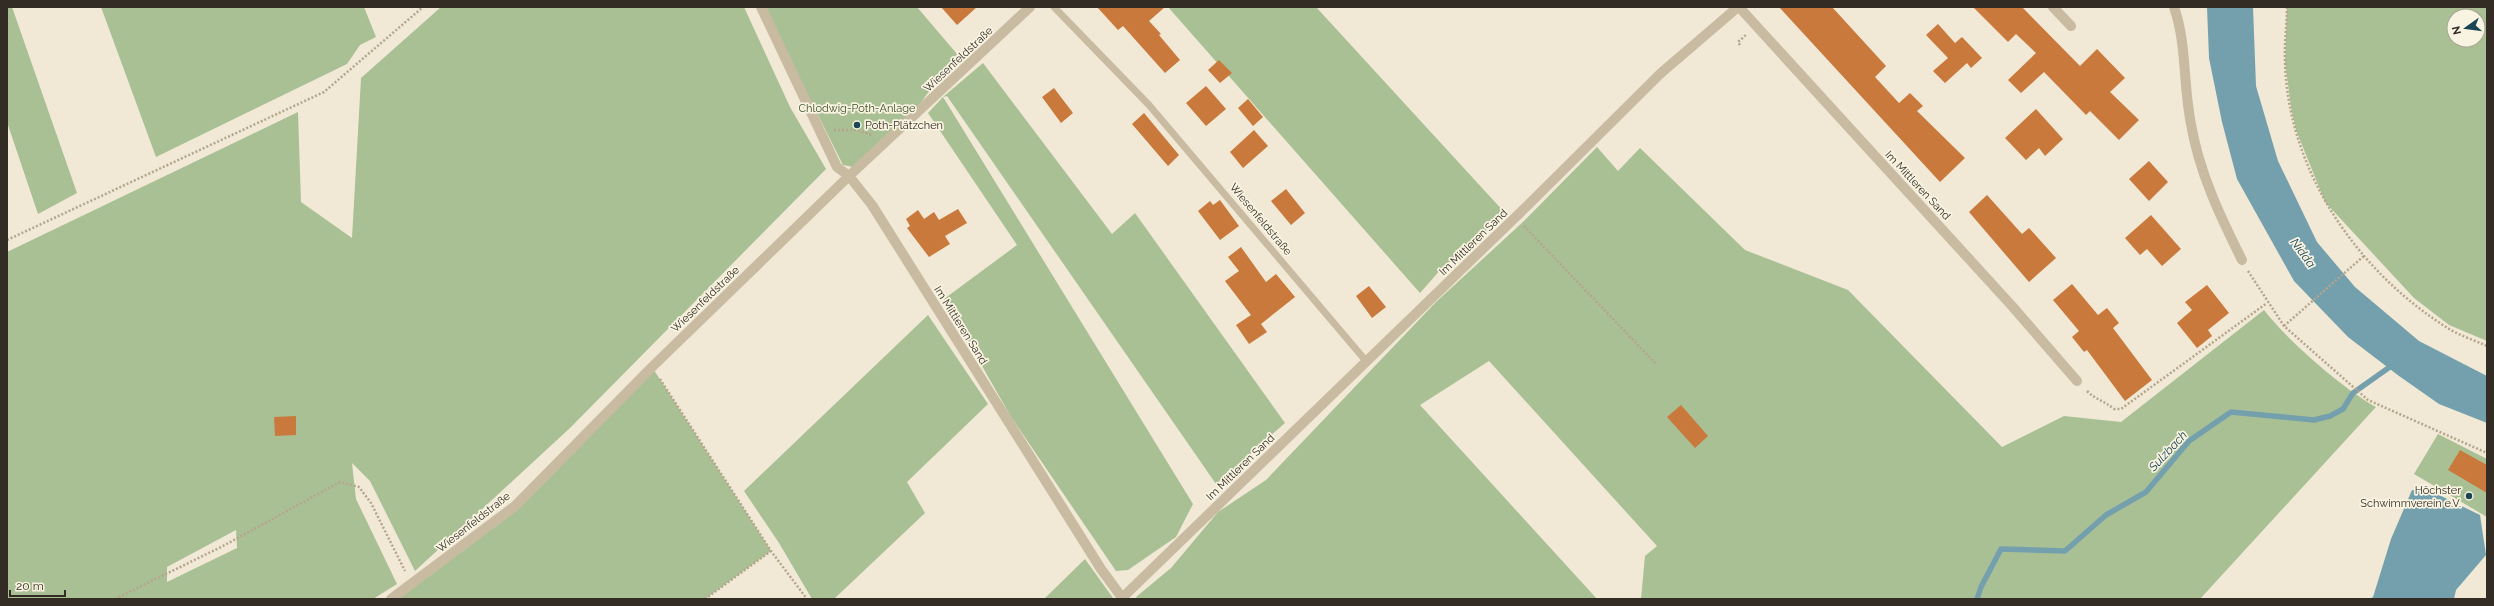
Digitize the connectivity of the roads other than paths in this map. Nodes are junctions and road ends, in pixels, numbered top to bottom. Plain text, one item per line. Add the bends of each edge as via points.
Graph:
1 (761, 7) edge
2 (1030, 7) edge
3 (1054, 7) edge
4 (1739, 7) edge
5 (2053, 7) edge
6 (2174, 7) edge
7 (2071, 26) dead end
8 (849, 176) junction
9 (2242, 260) road end
10 (1366, 361) junction
11 (2077, 380) road end
12 (391, 599) edge
13 (1122, 599) edge

1 - 8 street, Im Mittleren Sand via 837,167
2 - 8 street, Wiesenfeldstraße
3 - 10 lane, Wiesenfeldstraße via 1149,105
4 - 10 street, Im Mittleren Sand via 1661,73
4 - 11 street, Im Mittleren Sand
5 - 7 street
6 - 9 street via 2183,54 2191,124 2200,164 2217,209
8 - 12 street, Wiesenfeldstraße via 652,367 515,506
8 - 13 street, Im Mittleren Sand via 872,205
10 - 13 street, Im Mittleren Sand

